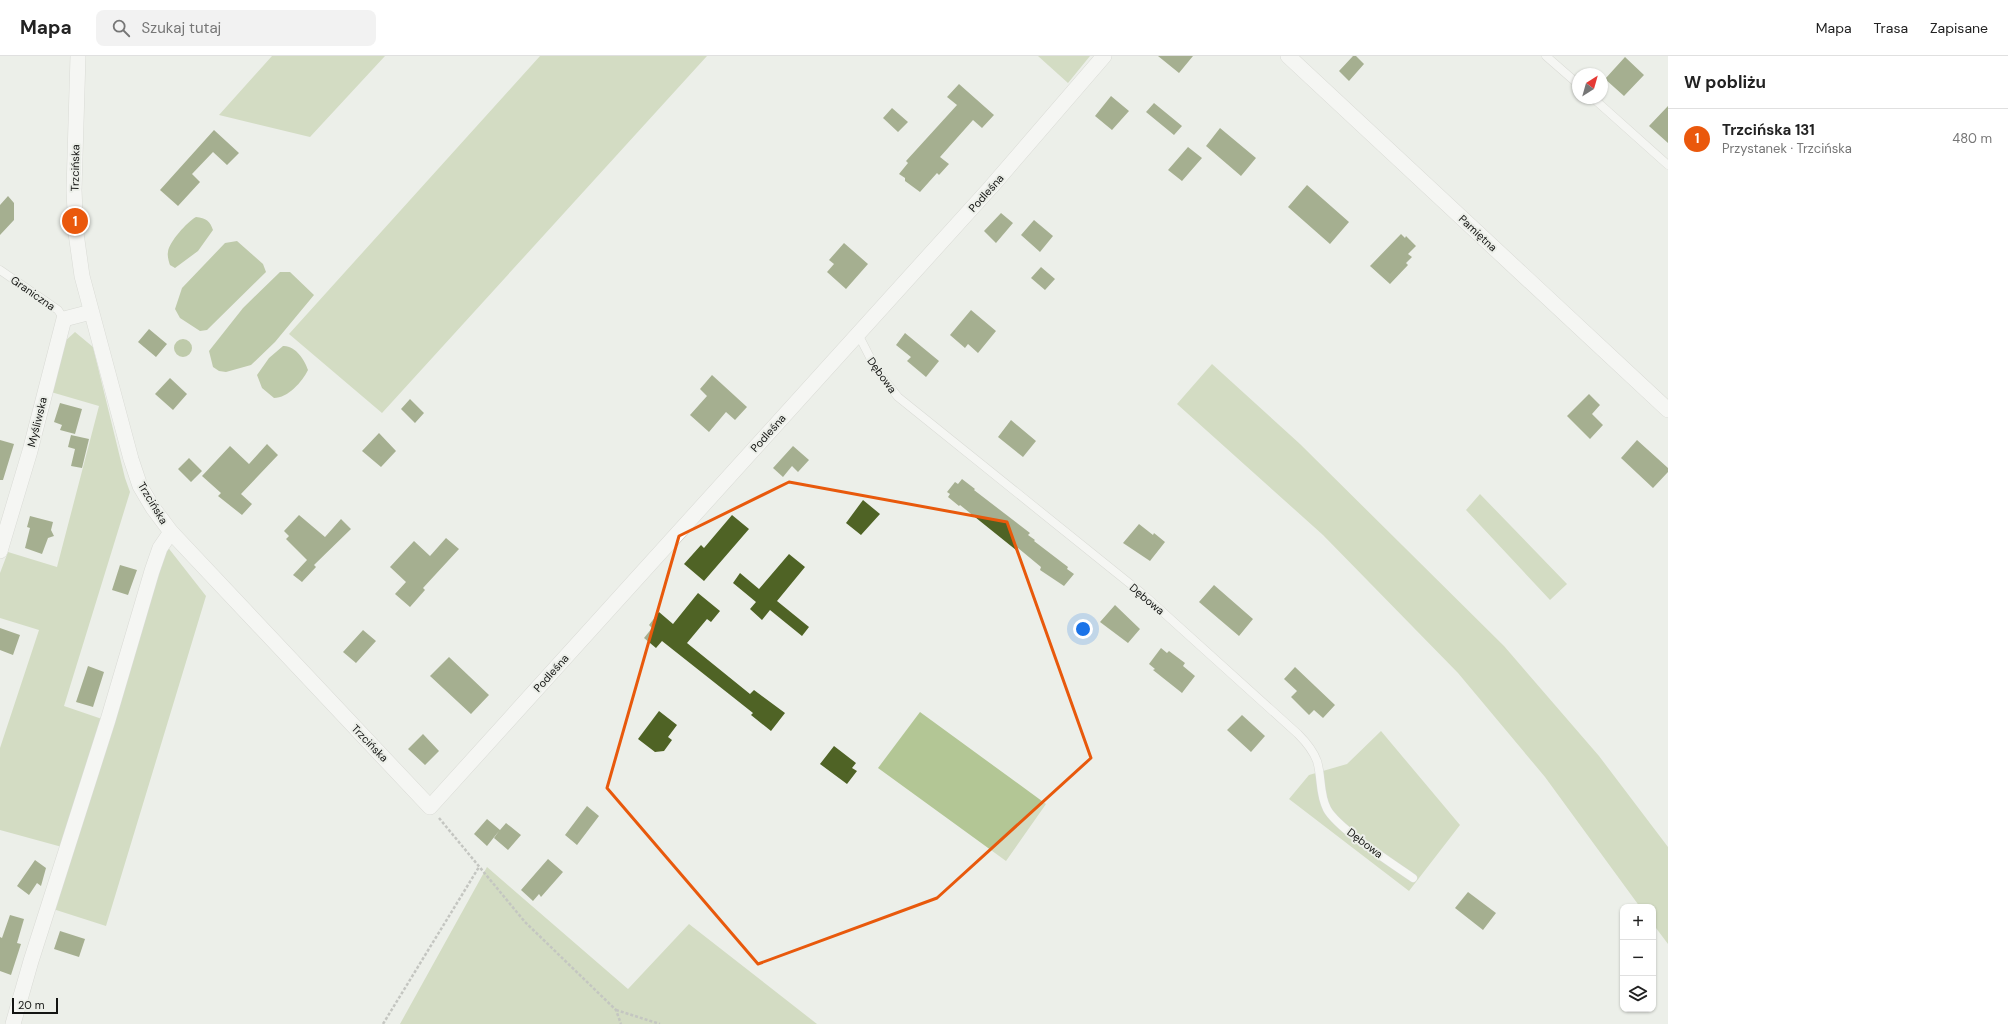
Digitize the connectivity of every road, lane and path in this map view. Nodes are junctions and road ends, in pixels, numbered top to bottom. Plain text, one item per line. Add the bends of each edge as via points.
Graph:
1 (78, 56) edge
2 (1104, 56) edge
3 (1288, 56) edge
4 (1546, 56) edge
5 (1572, 79) edge
6 (1600, 104) edge
7 (1668, 165) edge
8 (0, 270) edge
9 (91, 312) junction
10 (64, 319) junction
11 (858, 334) junction
12 (1668, 410) edge
13 (171, 532) junction
14 (0, 551) edge
15 (430, 807) junction
16 (479, 867) junction
17 (1413, 878) dead end
18 (616, 1010) junction
19 (13, 1024) edge
20 (383, 1024) edge
21 (621, 1024) edge
22 (660, 1024) edge

1 - 9 street, Trzcińska via 74,190 76,233 82,276
2 - 11 street, Podleśna via 991,187
3 - 12 street, Pamiętna
4 - 5 lane
6 - 7 lane
8 - 10 lane, Graniczna via 58,310
9 - 10 street
9 - 13 street, Trzcińska via 140,486
10 - 14 street, Myśliwska via 30,451
11 - 15 street, Podleśna
11 - 17 lane, Dębowa via 876,369 898,397 1144,595 1298,734 1316,760 1322,795 1328,810 1346,828
13 - 15 street, Trzcińska
13 - 19 street via 160,548 152,571
15 - 16 path
16 - 18 path via 525,922
16 - 20 path
18 - 21 path
18 - 22 path

